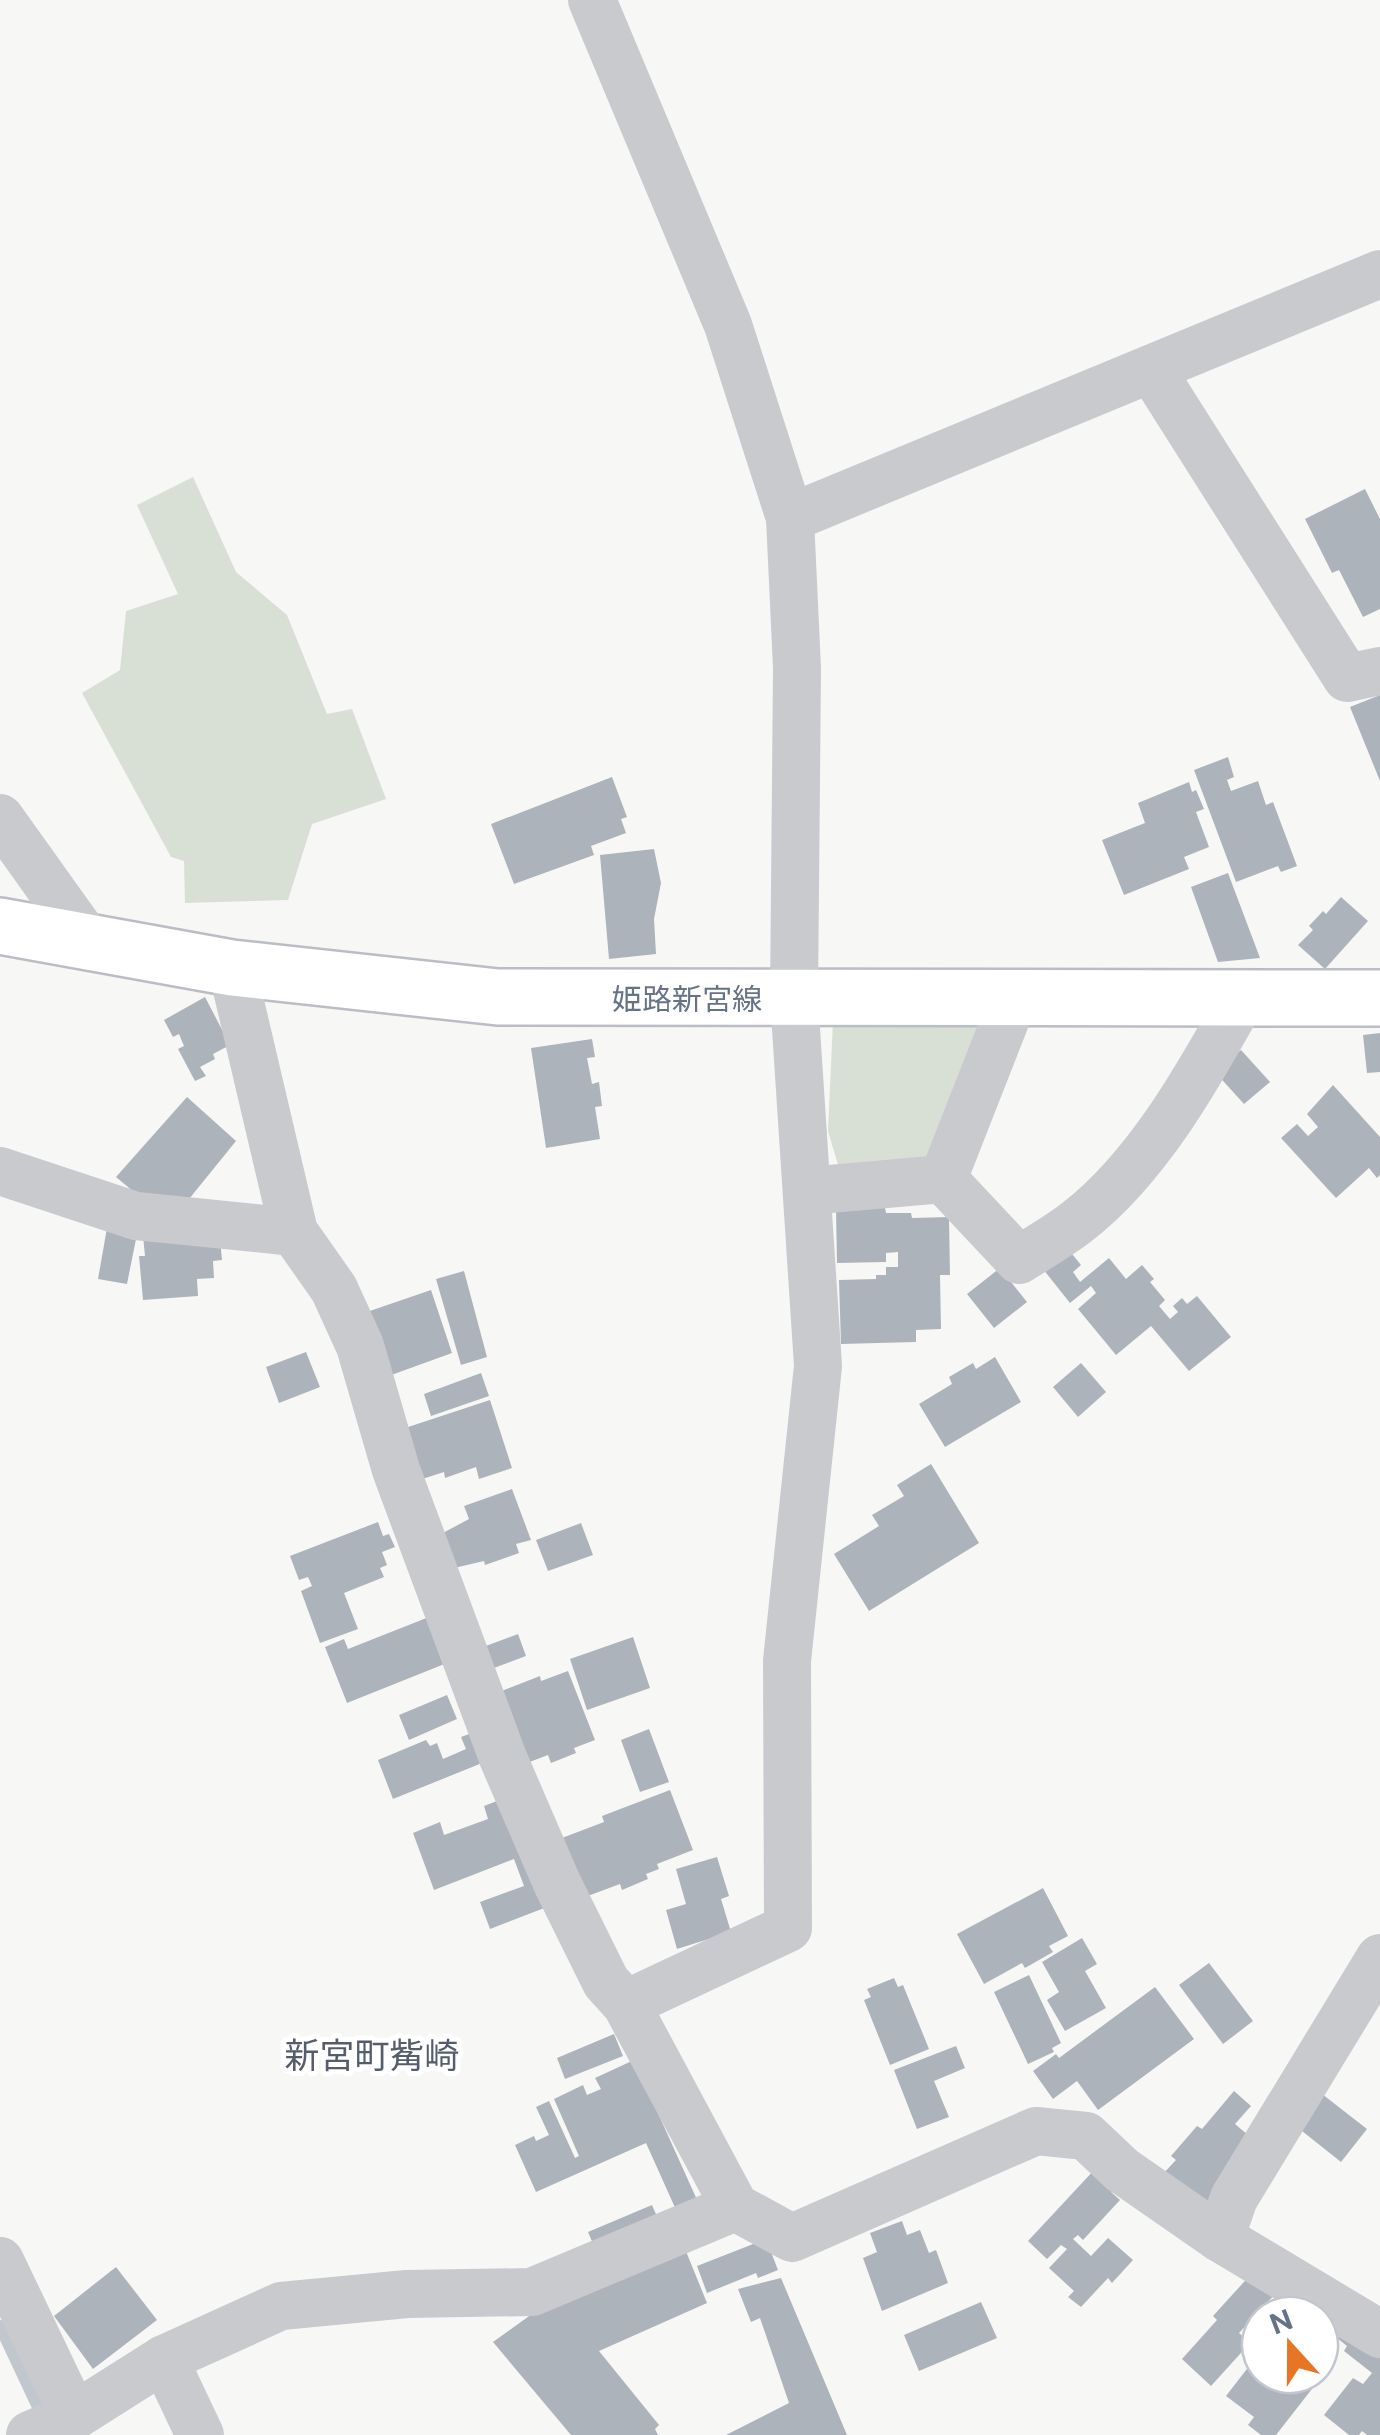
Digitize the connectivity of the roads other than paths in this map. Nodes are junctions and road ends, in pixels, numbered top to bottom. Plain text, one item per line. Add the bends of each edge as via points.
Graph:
1 (592, 0) edge
2 (1380, 274) edge
3 (1150, 369) junction
4 (790, 518) junction
5 (1380, 671) edge
6 (0, 818) edge
7 (0, 926) edge
8 (90, 944) junction
9 (232, 968) junction
10 (794, 998) junction
11 (1014, 998) junction
12 (1242, 998) junction
13 (1380, 998) edge
14 (0, 1171) edge
15 (943, 1179) junction
16 (806, 1192) junction
17 (294, 1232) junction
18 (1380, 1958) edge
19 (626, 2004) junction
20 (735, 2207) junction
21 (1220, 2238) junction
22 (0, 2261) edge
23 (1380, 2334) edge
24 (164, 2359) junction
25 (74, 2416) junction
26 (30, 2435) edge
27 (200, 2435) edge

1 - 4 street via 728,325
2 - 3 street
3 - 4 street
3 - 5 street via 1347,678
4 - 10 street via 797,668
6 - 8 street
7 - 8 main road, 姫路新宮線
8 - 9 main road, 姫路新宮線
9 - 10 main road, 姫路新宮線 via 498,997
9 - 17 street
10 - 11 main road, 姫路新宮線
10 - 16 street
11 - 12 main road, 姫路新宮線
11 - 15 street
12 - 13 main road, 姫路新宮線
12 - 15 street via 1191,1088 1126,1173 1078,1221 1018,1260
14 - 17 street via 136,1216
15 - 16 street
16 - 19 street via 818,1366 787,1661 788,1928
17 - 19 street via 334,1289 360,1346 396,1470 503,1758 606,1982
18 - 21 street via 1234,2198
19 - 20 street
20 - 21 street via 792,2238 1036,2132 1086,2136 1122,2170
20 - 24 street via 532,2292 281,2306
21 - 23 street
22 - 25 street
24 - 25 street
24 - 27 street
25 - 26 street

